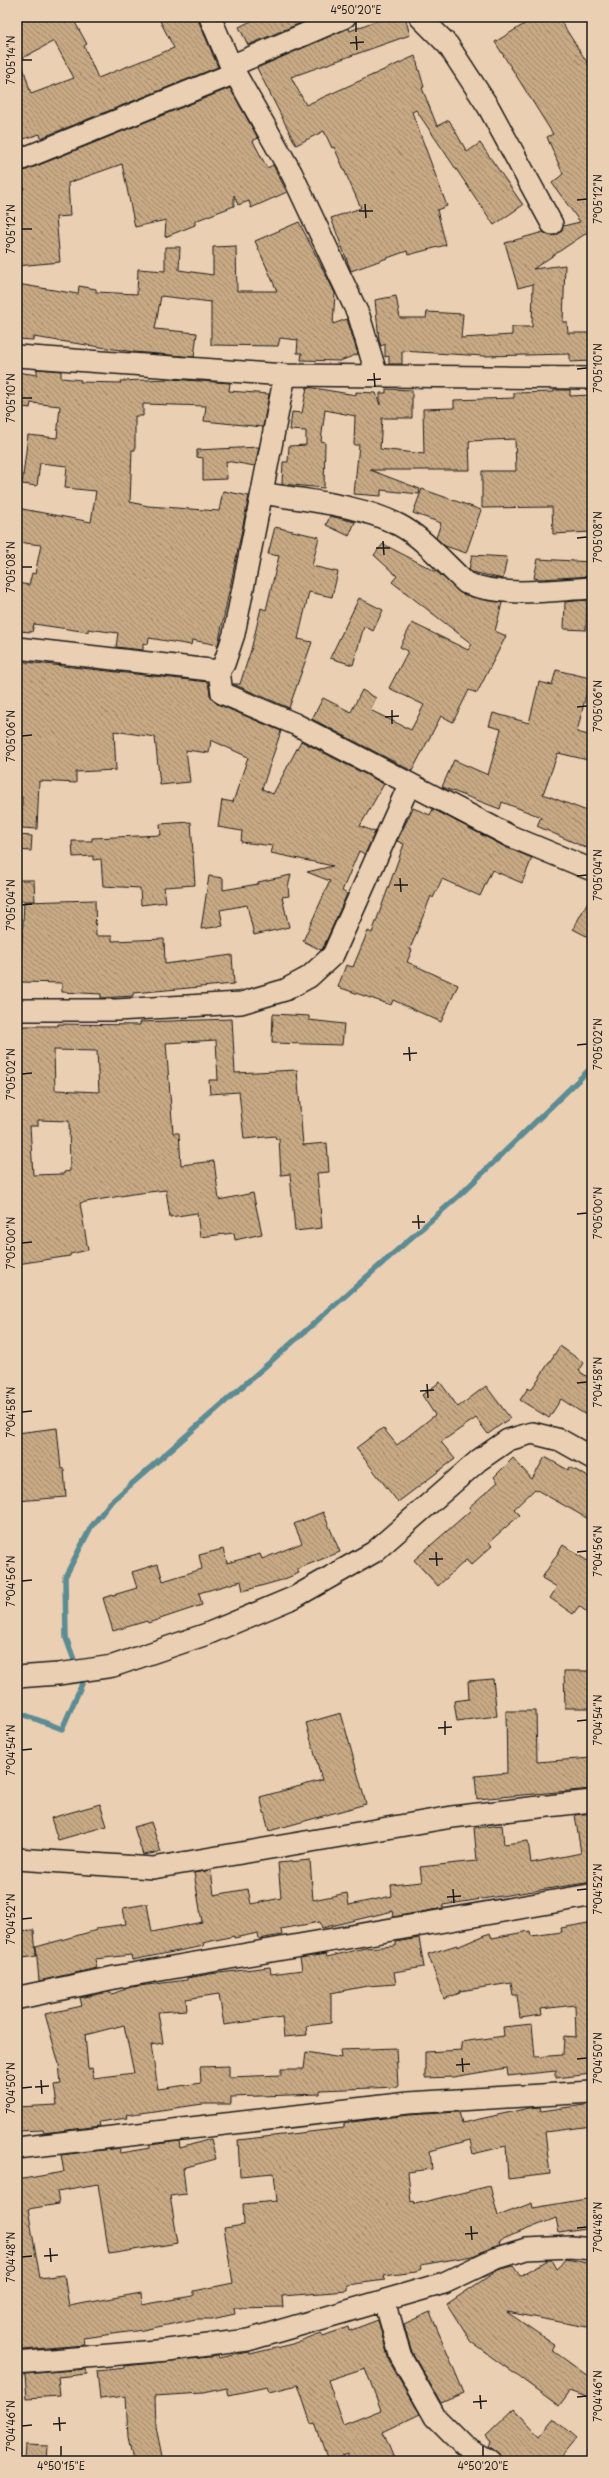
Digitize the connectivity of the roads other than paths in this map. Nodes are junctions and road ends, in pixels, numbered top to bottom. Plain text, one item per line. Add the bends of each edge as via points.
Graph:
1 (210, 17) edge
2 (345, 17) edge
3 (420, 17) edge
4 (233, 69) junction
5 (17, 161) edge
6 (552, 224) dead end
7 (17, 356) edge
8 (285, 375) junction
9 (377, 376) junction
10 (592, 378) edge
11 (262, 493) junction
12 (592, 588) edge
13 (17, 648) edge
14 (219, 671) junction
15 (409, 785) junction
16 (592, 870) edge
17 (17, 1010) edge
18 (592, 1458) edge
19 (17, 1677) edge
20 (592, 1801) edge
21 (17, 1859) edge
22 (592, 1895) edge
23 (17, 1998) edge
24 (592, 2092) edge
25 (17, 2148) edge
26 (592, 2249) edge
27 (385, 2301) junction
28 (17, 2363) edge
29 (490, 2461) edge

1 - 4 street
2 - 4 street
3 - 6 street via 448,46 489,108
4 - 5 street
4 - 9 street via 292,174 360,316
7 - 8 street
8 - 9 street
8 - 11 street
9 - 10 street
11 - 12 street via 362,511 399,525 466,582 475,586 500,592
11 - 14 street via 234,634 224,664
13 - 14 street
14 - 15 street via 222,693 295,724
15 - 16 street via 510,836
15 - 17 street via 333,955 309,977 285,990 241,1003 116,1010
18 - 19 street via 560,1440 532,1433 508,1440 479,1460 374,1552 295,1597 207,1634 113,1666
20 - 21 street via 452,1817 153,1868
22 - 23 street via 117,1977
24 - 25 street via 408,2103
26 - 27 street via 571,2247 526,2250 494,2259 444,2283
27 - 28 street via 248,2340
27 - 29 street via 400,2356 435,2417 463,2445

